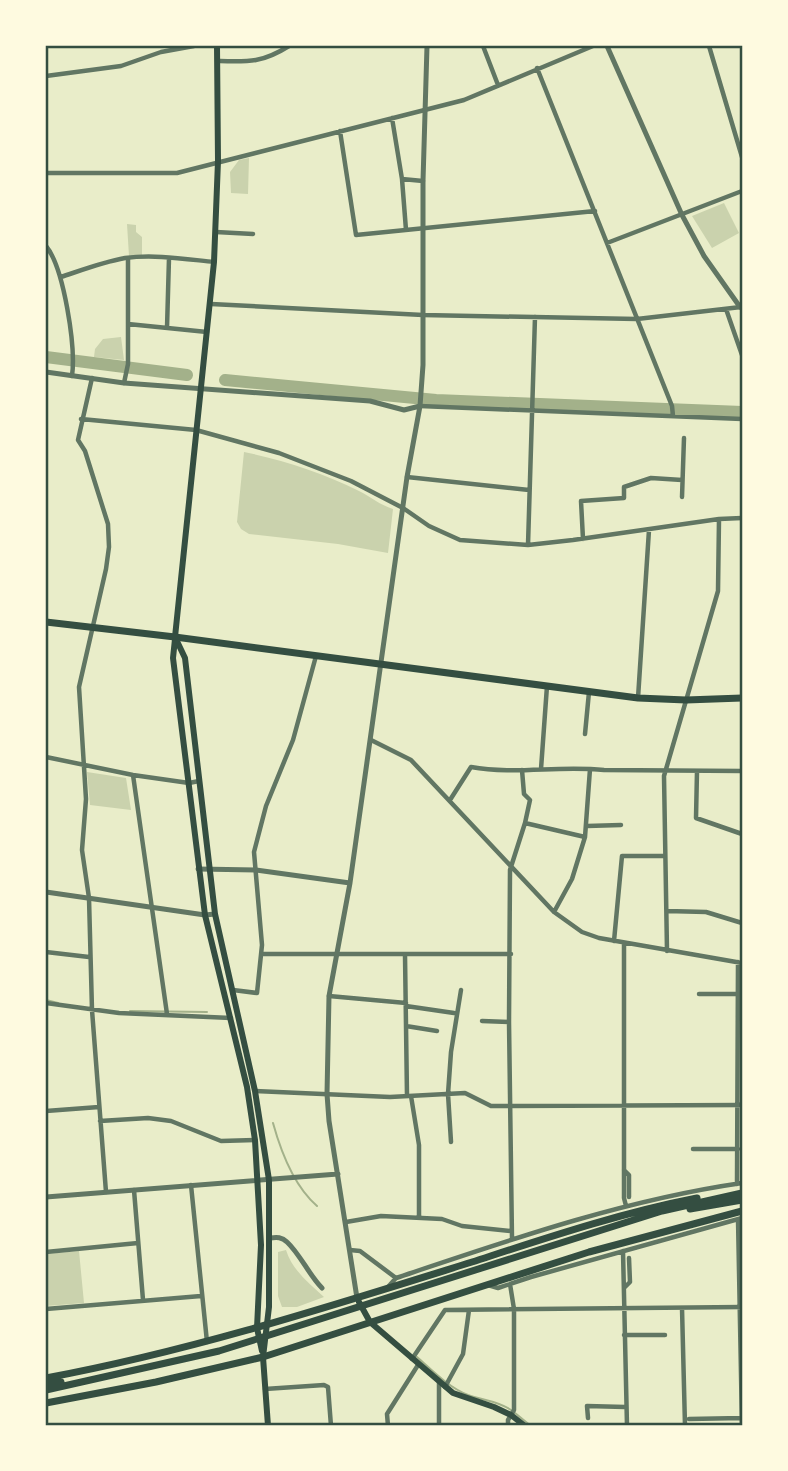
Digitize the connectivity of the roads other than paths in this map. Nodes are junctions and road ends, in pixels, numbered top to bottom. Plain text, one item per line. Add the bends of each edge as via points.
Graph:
1 (194, 46) edge
2 (217, 46) edge
3 (289, 46) edge
4 (427, 46) edge
5 (483, 46) edge
6 (593, 46) edge
7 (607, 46) edge
8 (709, 46) edge
9 (161, 49) edge
10 (217, 61) junction
11 (537, 68) junction
12 (46, 76) edge
13 (498, 85) junction
14 (426, 109) junction
15 (391, 118) junction
16 (340, 131) junction
17 (743, 157) edge
18 (218, 161) junction
19 (46, 173) edge
20 (402, 179) junction
21 (423, 181) junction
22 (743, 191) edge
23 (595, 211) junction
24 (682, 215) junction
25 (423, 229) junction
26 (406, 230) junction
27 (216, 232) junction
28 (253, 234) dead end
29 (607, 243) junction
30 (46, 246) edge
31 (128, 258) junction
32 (169, 258) junction
33 (214, 262) junction
34 (61, 277) junction
35 (211, 304) junction
36 (742, 308) edge
37 (726, 309) junction
38 (423, 314) junction
39 (535, 317) junction
40 (637, 319) junction
41 (128, 324) junction
42 (167, 328) junction
43 (208, 332) junction
44 (743, 355) edge
45 (46, 372) edge
46 (72, 376) junction
47 (92, 378) junction
48 (124, 383) junction
49 (202, 389) junction
50 (420, 406) junction
51 (533, 412) junction
52 (673, 416) junction
53 (81, 419) junction
54 (743, 419) edge
55 (196, 430) junction
56 (684, 438) dead end
57 (407, 477) junction
58 (682, 480) junction
59 (530, 490) junction
60 (682, 497) dead end
61 (403, 508) junction
62 (719, 519) junction
63 (743, 519) edge
64 (649, 530) junction
65 (583, 539) junction
66 (528, 545) junction
67 (46, 622) edge
68 (92, 628) junction
69 (175, 637) junction
70 (316, 655) junction
71 (381, 663) junction
72 (547, 686) junction
73 (589, 692) junction
74 (638, 698) junction
75 (743, 698) edge
76 (686, 700) junction
77 (585, 734) dead end
78 (371, 740) junction
79 (46, 757) edge
80 (82, 763) junction
81 (541, 769) junction
82 (590, 769) junction
83 (522, 770) junction
84 (665, 771) junction
85 (697, 771) junction
86 (743, 771) edge
87 (133, 775) junction
88 (199, 781) junction
89 (189, 783) junction
90 (450, 800) junction
91 (525, 823) junction
92 (621, 825) dead end
93 (587, 826) junction
94 (743, 834) edge
95 (585, 837) junction
96 (665, 856) junction
97 (511, 867) junction
98 (198, 869) junction
99 (209, 869) junction
100 (256, 870) junction
101 (350, 883) junction
102 (46, 892) edge
103 (89, 898) junction
104 (152, 908) junction
105 (667, 911) junction
106 (554, 912) junction
107 (215, 914) junction
108 (205, 915) junction
109 (743, 923) edge
110 (614, 942) junction
111 (624, 944) junction
112 (667, 951) junction
113 (46, 952) edge
114 (261, 954) junction
115 (511, 954) junction
116 (337, 955) junction
117 (405, 955) junction
118 (89, 957) junction
119 (740, 963) edge
120 (233, 990) junction
121 (461, 990) dead end
122 (699, 994) dead end
123 (738, 994) junction
124 (329, 996) junction
125 (46, 1003) edge
126 (406, 1005) junction
127 (92, 1010) junction
128 (454, 1013) dead end
129 (167, 1014) junction
130 (231, 1018) junction
131 (482, 1021) dead end
132 (509, 1022) junction
133 (406, 1026) junction
134 (437, 1031) dead end
135 (255, 1091) junction
136 (327, 1094) junction
137 (448, 1094) junction
138 (409, 1096) junction
139 (510, 1105) junction
140 (624, 1105) junction
141 (741, 1105) edge
142 (99, 1107) junction
143 (46, 1111) edge
144 (100, 1121) junction
145 (255, 1140) junction
146 (451, 1142) dead end
147 (693, 1149) dead end
148 (738, 1149) junction
149 (624, 1170) junction
150 (338, 1174) junction
151 (269, 1180) junction
152 (258, 1181) junction
153 (740, 1183) edge
154 (191, 1184) junction
155 (134, 1190) junction
156 (106, 1192) junction
157 (680, 1193) junction
158 (743, 1193) edge
159 (733, 1195) junction
160 (629, 1196) dead end
161 (46, 1198) edge
162 (743, 1199) edge
163 (672, 1203) junction
164 (626, 1206) junction
165 (743, 1211) edge
166 (419, 1218) junction
167 (740, 1218) edge
168 (346, 1222) junction
169 (568, 1223) junction
170 (690, 1223) junction
171 (621, 1225) junction
172 (511, 1231) junction
173 (559, 1234) junction
174 (682, 1234) junction
175 (271, 1238) junction
176 (512, 1239) junction
177 (138, 1243) junction
178 (483, 1248) junction
179 (349, 1250) junction
180 (623, 1251) junction
181 (46, 1252) edge
182 (589, 1252) junction
183 (629, 1258) dead end
184 (472, 1261) junction
185 (578, 1264) junction
186 (396, 1278) junction
187 (510, 1284) junction
188 (486, 1285) junction
189 (388, 1287) junction
190 (322, 1289) dead end
191 (624, 1289) junction
192 (201, 1296) junction
193 (357, 1297) junction
194 (144, 1300) junction
195 (740, 1307) edge
196 (624, 1308) junction
197 (682, 1308) junction
198 (46, 1309) edge
199 (514, 1309) junction
200 (469, 1310) junction
201 (370, 1322) junction
202 (268, 1325) junction
203 (257, 1328) junction
204 (624, 1335) junction
205 (665, 1335) dead end
206 (207, 1342) junction
207 (263, 1357) junction
208 (415, 1362) junction
209 (152, 1367) junction
210 (46, 1378) edge
211 (439, 1382) junction
212 (46, 1384) edge
213 (445, 1387) junction
214 (46, 1390) edge
215 (265, 1390) junction
216 (46, 1404) edge
217 (625, 1407) junction
218 (511, 1415) junction
219 (588, 1418) dead end
220 (742, 1418) edge
221 (689, 1419) dead end
222 (268, 1426) edge
223 (331, 1426) edge
224 (388, 1426) edge
225 (439, 1426) edge
226 (508, 1426) edge
227 (524, 1426) edge
228 (626, 1426) edge
229 (685, 1426) edge
230 (742, 1426) edge

1 - 9 street
2 - 10 main road
3 - 10 street via 254,62
4 - 14 street
5 - 13 street
6 - 11 street
7 - 24 street
8 - 17 street
9 - 12 street via 121,66
10 - 18 main road
11 - 13 street
11 - 23 street
13 - 14 street
14 - 15 street
14 - 21 street
15 - 16 street
15 - 20 street
16 - 18 street
16 - 26 street via 356,235
18 - 19 street via 177,173
18 - 27 main road
20 - 21 street
20 - 26 street
21 - 25 street
22 - 24 street
23 - 25 street
23 - 29 street
24 - 29 street
24 - 36 street via 704,256
25 - 26 street
25 - 38 street
27 - 28 street
27 - 33 main road
29 - 40 street
30 - 34 street
31 - 32 street
31 - 34 street
31 - 41 street
32 - 33 street
32 - 42 street
33 - 35 main road
34 - 46 street via 75,358
35 - 38 street
35 - 43 main road
36 - 37 street
37 - 40 street
37 - 44 street
38 - 39 street
38 - 50 street
39 - 40 street
39 - 51 street
40 - 52 street
41 - 42 street
41 - 48 street
42 - 43 street
43 - 49 main road
45 - 46 street
46 - 47 street
47 - 48 street
47 - 53 street
48 - 49 street
49 - 50 street via 370,401 404,410
49 - 55 main road
50 - 51 street
50 - 57 street
51 - 52 street
51 - 59 street
52 - 54 street
53 - 55 street
53 - 68 street via 78,440 108,524 106,569
55 - 61 street via 279,453 351,481
55 - 69 main road
56 - 58 street
57 - 59 street
57 - 61 street
58 - 60 street
58 - 65 street via 651,478 624,487 624,498 582,501
59 - 66 street
61 - 66 street via 460,540
61 - 71 street
62 - 63 street
62 - 64 street
62 - 76 street via 718,592
64 - 65 street
64 - 74 street
65 - 66 street
67 - 68 highway
68 - 69 highway
68 - 80 street via 79,687
69 - 70 highway
69 - 88 main road via 185,658
69 - 89 main road via 173,658
70 - 71 highway
70 - 100 street via 293,740 266,806 254,852
71 - 72 highway
71 - 78 street
72 - 73 highway
72 - 81 street
73 - 74 highway
73 - 77 street
74 - 76 highway
75 - 76 highway
76 - 84 street
78 - 90 street via 411,760
78 - 101 street
79 - 80 street
80 - 87 street
80 - 103 street via 86,799 82,850
81 - 82 street
81 - 83 street
82 - 84 street
82 - 93 street
83 - 90 street via 471,767
83 - 91 street via 524,794 530,800
84 - 85 street
84 - 96 street
85 - 86 street
85 - 94 street via 696,818
87 - 89 street
87 - 104 street
88 - 89 street
88 - 99 main road
89 - 98 main road
90 - 97 street
91 - 95 street
91 - 97 street
92 - 93 street
93 - 95 street
95 - 106 street via 572,879
96 - 105 street
96 - 110 street via 622,856
97 - 106 street
97 - 115 street
98 - 99 street
98 - 108 main road
99 - 100 street
99 - 107 main road
100 - 101 street
100 - 114 street
101 - 116 street
102 - 103 street
103 - 104 street
103 - 118 street
104 - 108 street
104 - 129 street
105 - 109 street via 706,912
105 - 112 street
106 - 110 street via 582,932
107 - 108 street
107 - 120 main road
108 - 130 main road
110 - 111 street
111 - 112 street
111 - 140 street
112 - 119 street
113 - 118 street
114 - 116 street
114 - 120 street via 257,993
115 - 117 street
115 - 132 street
116 - 117 street
116 - 124 street
117 - 126 street
118 - 127 street
119 - 123 street
120 - 135 main road
121 - 137 street
122 - 123 street
123 - 141 street
124 - 126 street
124 - 136 street
125 - 127 street
126 - 128 street
126 - 133 street
127 - 129 street
127 - 142 street
129 - 130 street
130 - 145 main road
131 - 132 street
132 - 139 street
133 - 134 street
133 - 138 street
135 - 136 street
135 - 151 main road
136 - 138 street
136 - 150 street
137 - 138 street
137 - 139 street via 465,1093 491,1106
137 - 146 street
138 - 166 street via 419,1144
139 - 140 street
139 - 172 street
140 - 141 street
140 - 149 street
141 - 148 street
142 - 143 street
142 - 144 street
144 - 145 street via 148,1118 171,1121 221,1141
144 - 156 street
145 - 152 main road
147 - 148 street
148 - 153 street
149 - 160 street via 629,1175
149 - 164 street
150 - 151 street
150 - 168 street
151 - 152 street
151 - 175 main road
152 - 154 street
152 - 203 main road
153 - 157 street
154 - 155 street
154 - 192 street
155 - 156 street
155 - 177 street
156 - 161 street
157 - 163 street
157 - 164 street
158 - 159 highway
159 - 163 highway
159 - 171 highway
162 - 171 highway
163 - 173 highway
164 - 169 street
165 - 170 highway
166 - 168 street via 380,1216
166 - 172 street
167 - 174 street
167 - 195 street
168 - 179 street
169 - 173 street
169 - 176 street
170 - 174 street
170 - 182 highway
171 - 209 highway via 272,1335
172 - 176 street
173 - 184 highway
174 - 180 street
175 - 190 street via 287,1242
175 - 202 main road
176 - 178 street
177 - 181 street
177 - 194 street
178 - 184 street
178 - 186 street
179 - 186 street via 360,1251
179 - 193 street
180 - 185 street
180 - 191 street
182 - 185 street
182 - 188 highway
183 - 191 street via 630,1282
184 - 189 highway
185 - 187 street
186 - 189 street
187 - 188 street
187 - 199 street
188 - 201 highway
189 - 193 highway
191 - 196 street
192 - 194 street
192 - 206 street
193 - 201 main road
193 - 202 highway
194 - 198 street
195 - 197 street
195 - 220 street
196 - 197 street
196 - 199 street
196 - 204 street
197 - 229 street
199 - 200 street
199 - 218 street
200 - 208 street via 445,1310
200 - 213 street via 463,1354
201 - 207 highway
201 - 208 main road
202 - 203 highway
202 - 207 main road
203 - 206 highway
203 - 207 main road
204 - 205 street
204 - 217 street
206 - 210 highway
207 - 215 main road
207 - 216 highway
208 - 211 main road
208 - 224 street via 387,1414
209 - 212 highway
209 - 214 highway
211 - 213 main road
211 - 225 street
213 - 218 main road
215 - 222 main road
215 - 223 street via 328,1387
217 - 219 street via 587,1406
217 - 228 street
218 - 226 street
218 - 227 main road
220 - 221 street
220 - 230 street

